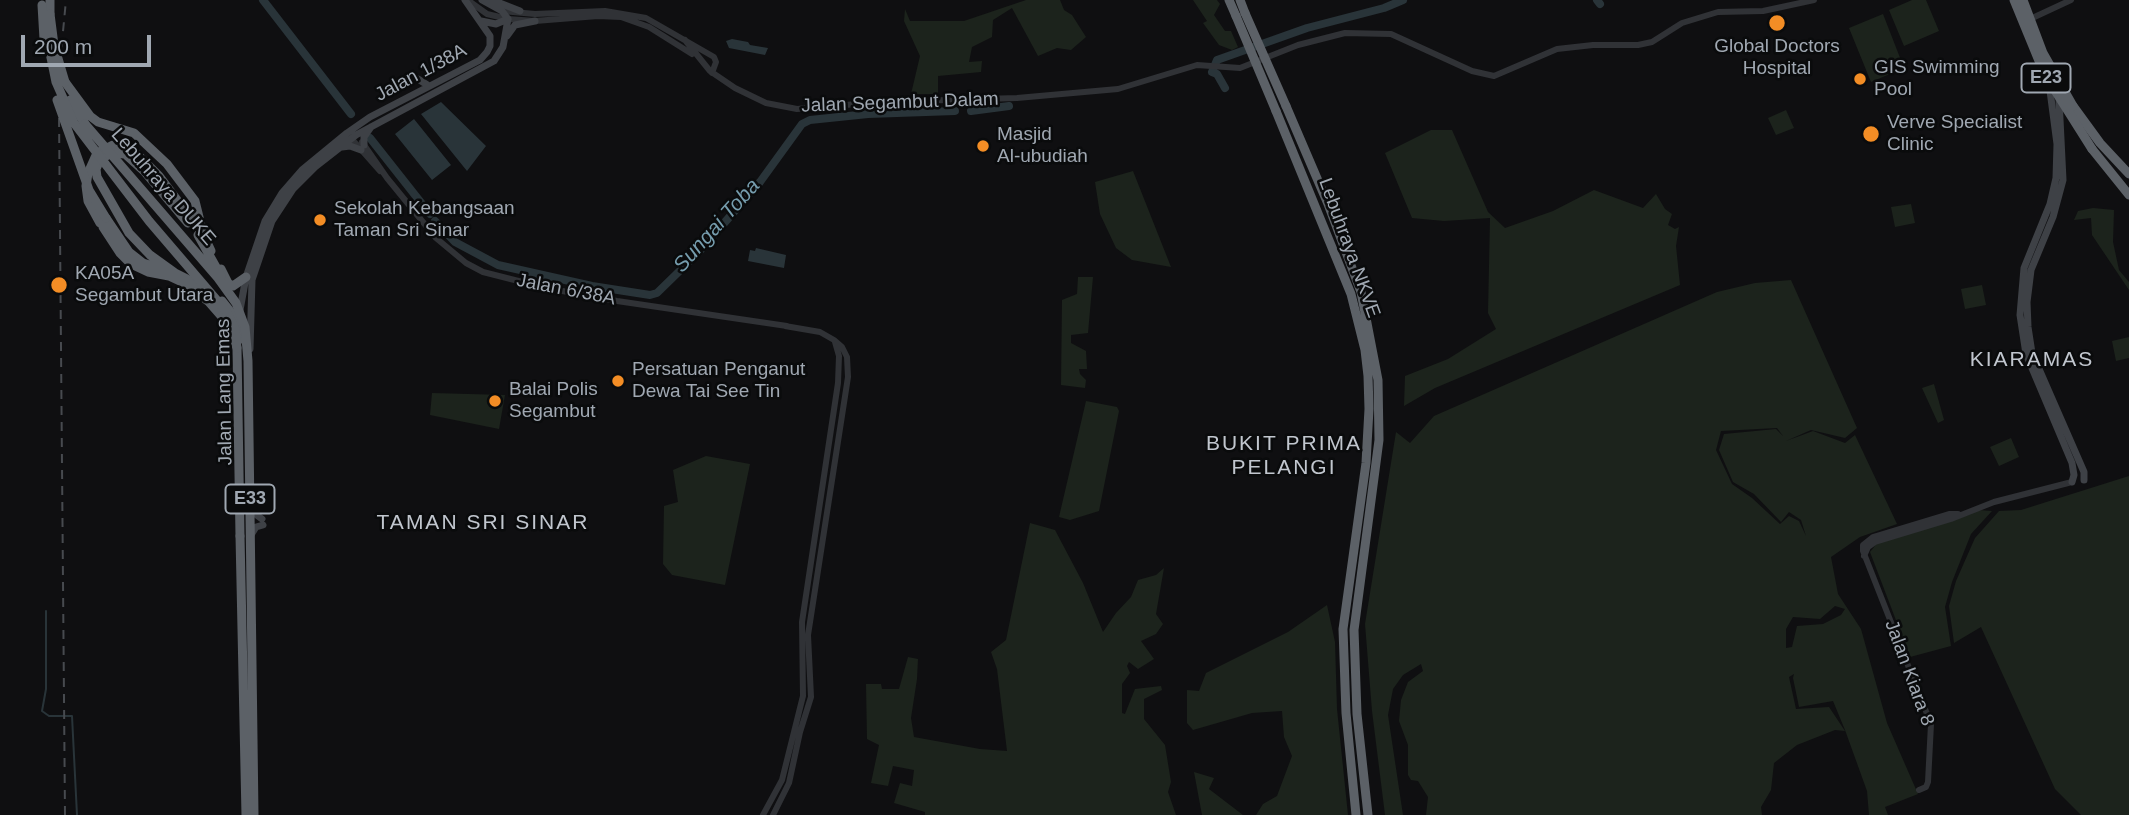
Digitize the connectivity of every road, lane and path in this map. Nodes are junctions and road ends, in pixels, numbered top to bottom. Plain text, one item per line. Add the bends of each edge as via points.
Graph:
1 (466, 0) edge
2 (482, 0) edge
3 (492, 0) edge
4 (1229, 0) edge
5 (1240, 0) edge
6 (1814, 0) edge
7 (2020, 0) edge
8 (2071, 0) edge
9 (45, 2) edge
10 (502, 11) junction
11 (520, 11) junction
12 (1241, 15) junction
13 (508, 19) junction
14 (481, 21) junction
15 (535, 21) junction
16 (2026, 21) junction
17 (506, 38) junction
18 (685, 40) junction
19 (698, 57) junction
20 (712, 73) junction
21 (65, 82) junction
22 (449, 84) junction
23 (424, 90) junction
24 (405, 108) junction
25 (374, 124) junction
26 (352, 134) junction
27 (2096, 146) junction
28 (340, 148) junction
29 (363, 148) junction
30 (2129, 174) edge
31 (2129, 195) edge
32 (201, 235) junction
33 (175, 273) junction
34 (225, 277) junction
35 (246, 277) junction
36 (205, 289) junction
37 (232, 295) junction
38 (834, 340) junction
39 (239, 344) junction
40 (840, 366) junction
41 (848, 369) junction
42 (2084, 480) dead end
43 (2072, 482) joint
44 (250, 510) junction
45 (251, 536) junction
46 (809, 609) junction
47 (800, 719) junction
48 (1919, 790) dead end
49 (245, 815) edge
50 (254, 815) edge
51 (763, 815) edge
52 (773, 815) edge
53 (1356, 815) edge
54 (1368, 815) edge

1 - 13 street via 487,15
1 - 14 main road, Jalan 1/38A
2 - 10 main road
3 - 11 main road
4 - 12 highway, Lebuhraya NKVE
5 - 12 highway, Lebuhraya NKVE
6 - 20 street, Jalan Segambut Dalam via 1763,11 1718,12 1682,23 1638,46 1557,48 1494,76 1472,71 1384,32 1345,33 1240,68 1183,68 1118,89 1017,98 797,109 766,103
7 - 16 main road
7 - 27 highway, E23, bridge via 2043,53
7 - 27 highway, E23, bridge via 2044,73
8 - 16 street
9 - 21 highway, Lebuhraya DUKE / E33, bridge
9 - 33 highway, bridge via 52,89 89,190 129,252 143,263
9 - 39 highway, Lebuhraya DUKE / E33, bridge via 52,69 68,112 149,221 226,311
10 - 11 street, Jalan Segambut Dalam
10 - 13 main road
11 - 18 street, Jalan Segambut Dalam via 626,13 646,18
12 - 53 highway, Lebuhraya NKVE, bridge via 1351,294 1365,350 1366,463 1343,629
12 - 54 highway, Lebuhraya NKVE, bridge via 1328,204 1361,292 1378,380 1379,440 1354,630
13 - 14 main road via 496,24
13 - 15 street
13 - 17 main road
14 - 23 main road, Jalan 1/38A via 490,36 487,52
15 - 17 main road via 515,25
15 - 19 street via 621,17 649,27
16 - 42 main road via 2057,82 2064,157 2060,195 2031,270 2028,327 2032,352
16 - 43 main road via 2049,82 2058,160 2054,194 2024,268 2020,315 2026,354 2072,463
17 - 22 main road, Jalan 1/38A via 494,61
18 - 19 street, Jalan Segambut Dalam
18 - 20 street via 715,58
19 - 20 street, Jalan Segambut Dalam
21 - 32 highway via 90,116 134,133 167,164 195,201
21 - 37 highway, Lebuhraya DUKE / E33, bridge via 68,97 85,124
22 - 23 main road
22 - 24 main road, Jalan 1/38A
23 - 24 main road
23 - 26 main road, Jalan 1/38A
24 - 25 main road, Jalan 1/38A
25 - 26 main road, Jalan 1/38A
25 - 29 main road
26 - 28 main road, Jalan Lang Emas
26 - 29 street, Jalan 6/38A
26 - 35 main road, Jalan Lang Emas via 302,170 282,193 265,221
27 - 30 highway, E23
27 - 31 highway, E23
28 - 29 main road
28 - 44 main road, Jalan Lang Emas via 303,178 283,202 252,280
29 - 38 street, Jalan 6/38A via 441,243 483,272 617,301 814,331
32 - 33 highway via 125,154 111,153 100,160 97,177 129,233
32 - 34 highway
32 - 37 highway, bridge
32 - 39 highway, bridge via 159,176 133,150 113,145 97,153 88,173 88,201 120,253 131,264 176,279 209,302
33 - 36 highway
34 - 35 highway via 233,286
34 - 36 highway via 222,290
35 - 39 main road, Jalan Lang Emas
36 - 39 highway via 230,310
37 - 50 highway, Lebuhraya DUKE / E33, bridge via 243,322 248,361
38 - 40 street
38 - 41 street via 845,352
39 - 49 highway, Lebuhraya DUKE / E33, bridge
40 - 41 street via 845,364
40 - 46 street
41 - 46 street
43 - 48 street, Jalan Kiara 8 via 1949,514 1873,537 1863,545 1931,724 1928,782
44 - 45 main road, Jalan Lang Emas
44 - 45 main road via 263,522
45 - 50 main road, Jalan Lang Emas
46 - 47 street via 801,649
47 - 51 street via 782,779
47 - 52 street via 789,783

